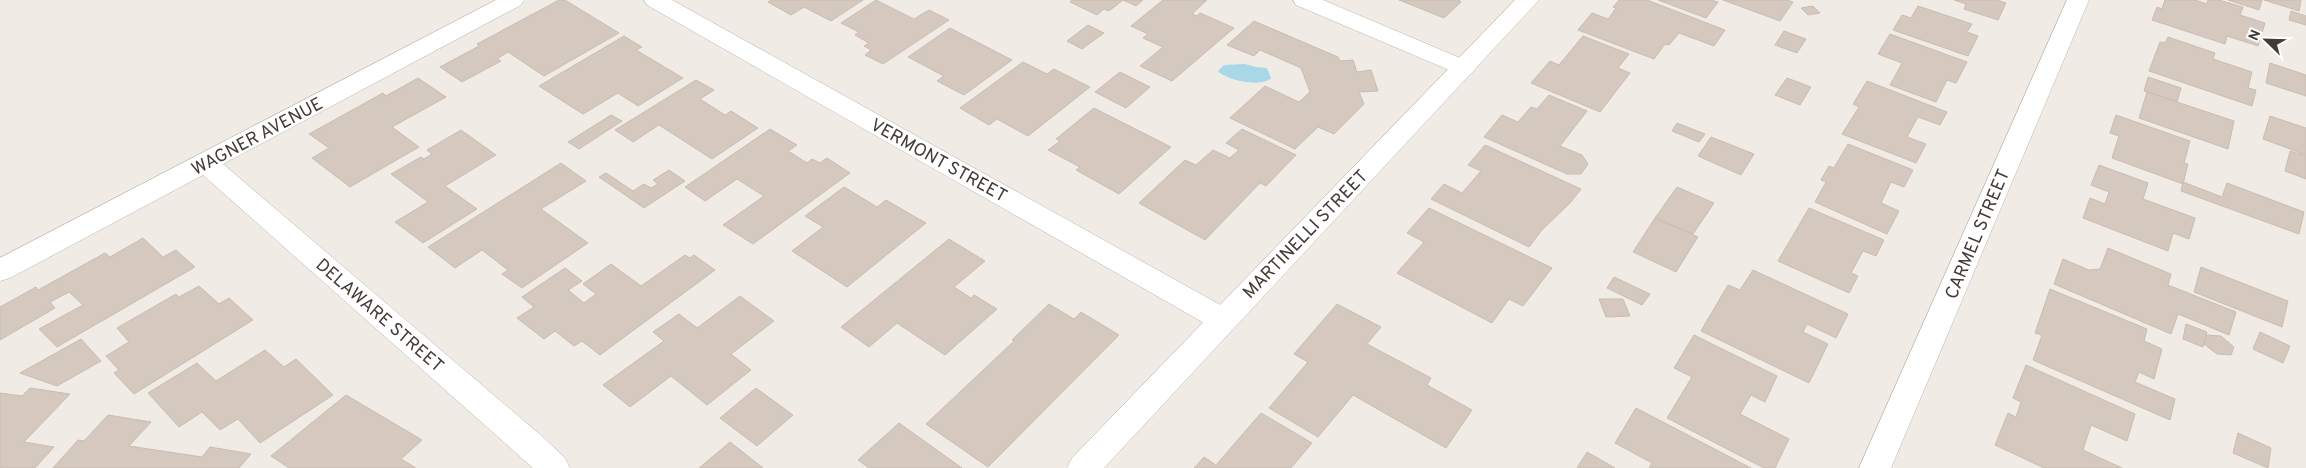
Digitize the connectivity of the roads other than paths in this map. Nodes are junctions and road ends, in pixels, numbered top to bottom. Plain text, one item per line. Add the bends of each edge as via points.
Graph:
1 (513, 0) edge
2 (655, 0) edge
3 (1304, 0) edge
4 (1528, 0) edge
5 (2078, 0) edge
6 (1464, 68) junction
7 (205, 163) junction
8 (0, 272) edge
9 (1223, 320) junction
10 (554, 468) edge
11 (1083, 468) edge
12 (1875, 468) edge

1 - 7 street, WAGNER AVENUE
2 - 9 street, VERMONT STREET
3 - 6 street
4 - 6 street, MARTINELLI STREET
5 - 12 street, CARMEL STREET
6 - 9 street, MARTINELLI STREET
7 - 8 street, WAGNER AVENUE
7 - 10 street, DELAWARE STREET via 526,440
9 - 11 street, MARTINELLI STREET

